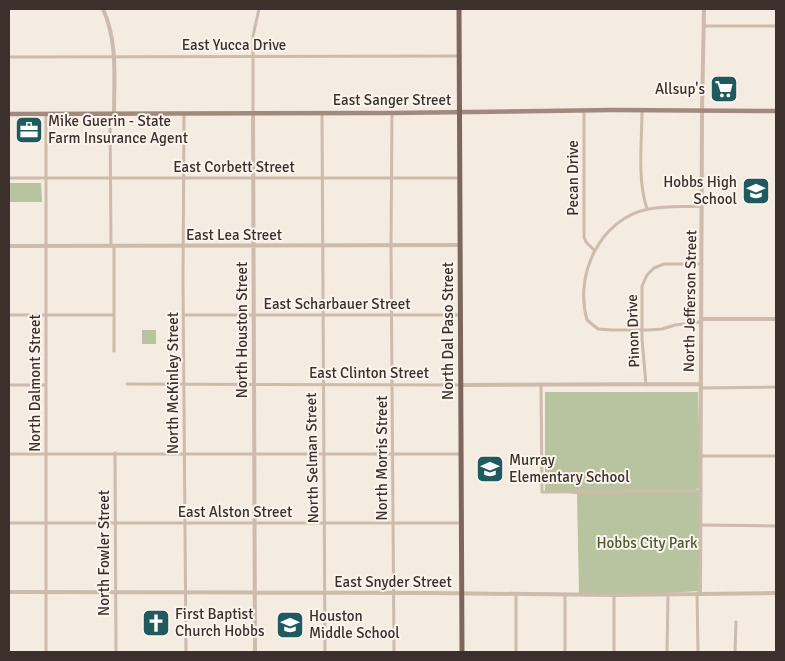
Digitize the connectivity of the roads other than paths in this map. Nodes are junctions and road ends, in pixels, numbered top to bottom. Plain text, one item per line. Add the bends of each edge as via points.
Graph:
1 (103, 9) edge
2 (259, 9) edge
3 (459, 9) edge
4 (704, 9) edge
5 (704, 26) junction
6 (776, 26) edge
7 (114, 56) junction
8 (253, 56) junction
9 (459, 56) junction
10 (9, 58) edge
11 (642, 110) junction
12 (584, 111) junction
13 (702, 111) junction
14 (9, 112) edge
15 (460, 112) junction
16 (776, 112) edge
17 (253, 113) junction
18 (322, 113) junction
19 (392, 113) junction
20 (46, 114) junction
21 (112, 114) junction
22 (184, 114) junction
23 (9, 178) edge
24 (46, 178) junction
25 (111, 178) junction
26 (184, 178) junction
27 (253, 178) junction
28 (322, 178) junction
29 (392, 178) junction
30 (459, 178) junction
31 (702, 206) junction
32 (647, 209) junction
33 (322, 245) junction
34 (460, 245) junction
35 (9, 246) edge
36 (46, 246) junction
37 (113, 246) junction
38 (184, 246) junction
39 (253, 246) junction
40 (392, 246) junction
41 (595, 250) junction
42 (702, 264) junction
43 (46, 315) junction
44 (114, 315) junction
45 (184, 315) junction
46 (253, 315) junction
47 (322, 315) junction
48 (392, 315) junction
49 (461, 315) junction
50 (9, 316) edge
51 (776, 318) edge
52 (701, 320) junction
53 (642, 330) junction
54 (114, 351) dead end
55 (127, 384) dead end
56 (184, 384) junction
57 (254, 384) junction
58 (323, 384) junction
59 (393, 384) junction
60 (9, 385) edge
61 (45, 385) junction
62 (461, 385) junction
63 (541, 385) junction
64 (646, 385) junction
65 (701, 386) junction
66 (776, 387) edge
67 (46, 453) junction
68 (115, 453) junction
69 (9, 454) edge
70 (184, 454) junction
71 (254, 454) junction
72 (324, 454) junction
73 (393, 454) junction
74 (461, 454) junction
75 (701, 456) junction
76 (776, 456) edge
77 (701, 491) junction
78 (9, 523) edge
79 (46, 523) junction
80 (115, 523) junction
81 (184, 523) junction
82 (254, 523) junction
83 (324, 523) junction
84 (394, 523) junction
85 (462, 523) junction
86 (701, 525) junction
87 (776, 526) edge
88 (9, 592) edge
89 (45, 592) junction
90 (115, 592) junction
91 (776, 592) edge
92 (186, 593) junction
93 (255, 593) junction
94 (324, 593) junction
95 (394, 593) junction
96 (698, 593) junction
97 (462, 594) junction
98 (516, 595) junction
99 (564, 595) junction
100 (668, 595) junction
101 (614, 596) junction
102 (736, 622) dead end
103 (46, 652) edge
104 (116, 652) edge
105 (186, 652) edge
106 (255, 652) edge
107 (325, 652) edge
108 (394, 652) edge
109 (462, 652) edge
110 (516, 652) edge
111 (564, 652) edge
112 (614, 652) edge
113 (668, 652) edge
114 (698, 652) edge
115 (735, 652) edge

1 - 7 street via 111,28
2 - 8 street, North Houston Street via 254,28
3 - 9 main road, North Dal Paso Street
4 - 5 street, North Jefferson Street
5 - 6 street
5 - 13 street, North Jefferson Street
7 - 8 street, East Yucca Drive
7 - 10 street, East Yucca Drive
7 - 21 street
8 - 9 street, East Yucca Drive
8 - 17 street, North Houston Street
9 - 15 main road, North Dal Paso Street
11 - 12 main road, East Sanger Street
11 - 13 main road, East Sanger Street
11 - 32 street via 642,184
12 - 15 main road, East Sanger Street
12 - 41 street, Pecan Drive via 584,237
13 - 16 main road, East Sanger Street
13 - 31 street, North Jefferson Street
14 - 20 main road, East Sanger Street
15 - 19 main road, East Sanger Street
15 - 30 main road, North Dal Paso Street
17 - 18 main road, East Sanger Street
17 - 22 main road, East Sanger Street
17 - 27 street, North Houston Street
18 - 19 main road, East Sanger Street
18 - 28 street, North Selman Street
19 - 29 street, North Morris Street
20 - 21 main road, East Sanger Street
20 - 24 street, North Dalmont Street
21 - 22 main road, East Sanger Street
21 - 25 street
22 - 26 street, North McKinley Street
23 - 24 street, East Corbett Street
24 - 25 street, East Corbett Street
24 - 36 street, North Dalmont Street
25 - 26 street, East Corbett Street
25 - 37 street
26 - 27 street, East Corbett Street
26 - 38 street, North McKinley Street
27 - 28 street, East Corbett Street
27 - 39 street, North Houston Street
28 - 29 street, East Corbett Street
28 - 33 street, North Selman Street
29 - 30 street, East Corbett Street
29 - 40 street, North Morris Street
30 - 34 main road, North Dal Paso Street
31 - 32 street
31 - 42 street, North Jefferson Street
32 - 41 street via 624,219 609,231
33 - 39 street, East Lea Street
33 - 40 street, East Lea Street
33 - 47 street, North Selman Street
34 - 40 street, East Lea Street
34 - 49 main road, North Dal Paso Street
35 - 36 street, East Lea Street
36 - 37 street, East Lea Street
36 - 43 street, North Dalmont Street
37 - 38 street, East Lea Street
37 - 44 street
38 - 39 street, East Lea Street
38 - 45 street, North McKinley Street
39 - 46 street, North Houston Street
40 - 48 street, North Morris Street
41 - 53 street via 585,285 587,320 598,329
42 - 52 street, North Jefferson Street
42 - 53 street, Pinon Drive via 664,264 647,275 642,286
43 - 44 street
43 - 50 street
43 - 61 street, North Dalmont Street
44 - 54 street
45 - 46 street, East Scharbauer Street
45 - 56 street, North McKinley Street
46 - 47 street, East Scharbauer Street
46 - 57 street, North Houston Street
47 - 48 street, East Scharbauer Street
47 - 58 street, North Selman Street
48 - 49 street, East Scharbauer Street
48 - 59 street, North Morris Street
49 - 62 main road, North Dal Paso Street
51 - 52 street
52 - 53 street
52 - 65 street, North Jefferson Street
53 - 64 street, Pinon Drive
55 - 56 street, East Clinton Street
56 - 57 street, East Clinton Street
56 - 70 street, North McKinley Street
57 - 58 street, East Clinton Street
57 - 71 street, North Houston Street
58 - 59 street, East Clinton Street
58 - 72 street, North Selman Street
59 - 62 street, East Clinton Street
59 - 73 street, North Morris Street
60 - 61 street
61 - 67 street, North Dalmont Street
62 - 63 street, East Clinton Street
62 - 74 main road, North Dal Paso Street
63 - 64 street, East Clinton Street
63 - 77 street via 542,492
64 - 65 street, East Clinton Street
65 - 66 street, East Clinton Street
65 - 75 street, North Jefferson Street
67 - 68 street
67 - 69 street
67 - 79 street, North Dalmont Street
68 - 70 street
68 - 80 street, North Fowler Street
70 - 71 street
70 - 81 street, North McKinley Street
71 - 72 street
71 - 82 street, North Houston Street
72 - 73 street
72 - 83 street, North Selman Street
73 - 74 street
73 - 84 street, North Morris Street
74 - 85 main road, North Dal Paso Street
75 - 76 street
75 - 77 street, North Jefferson Street
77 - 86 street, North Jefferson Street
78 - 79 street, East Alston Street
79 - 80 street, East Alston Street
79 - 89 street, North Dalmont Street
80 - 81 street, East Alston Street
80 - 90 street, North Fowler Street
81 - 82 street, East Alston Street
81 - 92 street, North McKinley Street
82 - 83 street, East Alston Street
82 - 93 street, North Houston Street
83 - 84 street, East Alston Street
83 - 94 street, North Selman Street
84 - 85 street, East Alston Street
84 - 95 street, North Morris Street
85 - 97 main road, North Dal Paso Street
86 - 87 street
86 - 96 street, North Jefferson Street
88 - 89 street, East Snyder Street
89 - 90 street, East Snyder Street
89 - 103 street, North Dalmont Street
90 - 92 street, East Snyder Street
90 - 104 street, North Fowler Street
91 - 96 street, East Snyder Street
92 - 93 street, East Snyder Street
92 - 105 street, North McKinley Street
93 - 94 street, East Snyder Street
93 - 106 street, North Houston Street
94 - 95 street, East Snyder Street
94 - 107 street, North Selman Street
95 - 97 street, East Snyder Street
95 - 108 street, North Morris Street
96 - 100 street, East Snyder Street
96 - 114 street
97 - 98 street, East Snyder Street
97 - 109 main road, North Dal Paso Street
98 - 99 street, East Snyder Street
98 - 110 street
99 - 101 street, East Snyder Street
99 - 111 street
100 - 101 street, East Snyder Street
100 - 113 street
101 - 112 street
102 - 115 street

